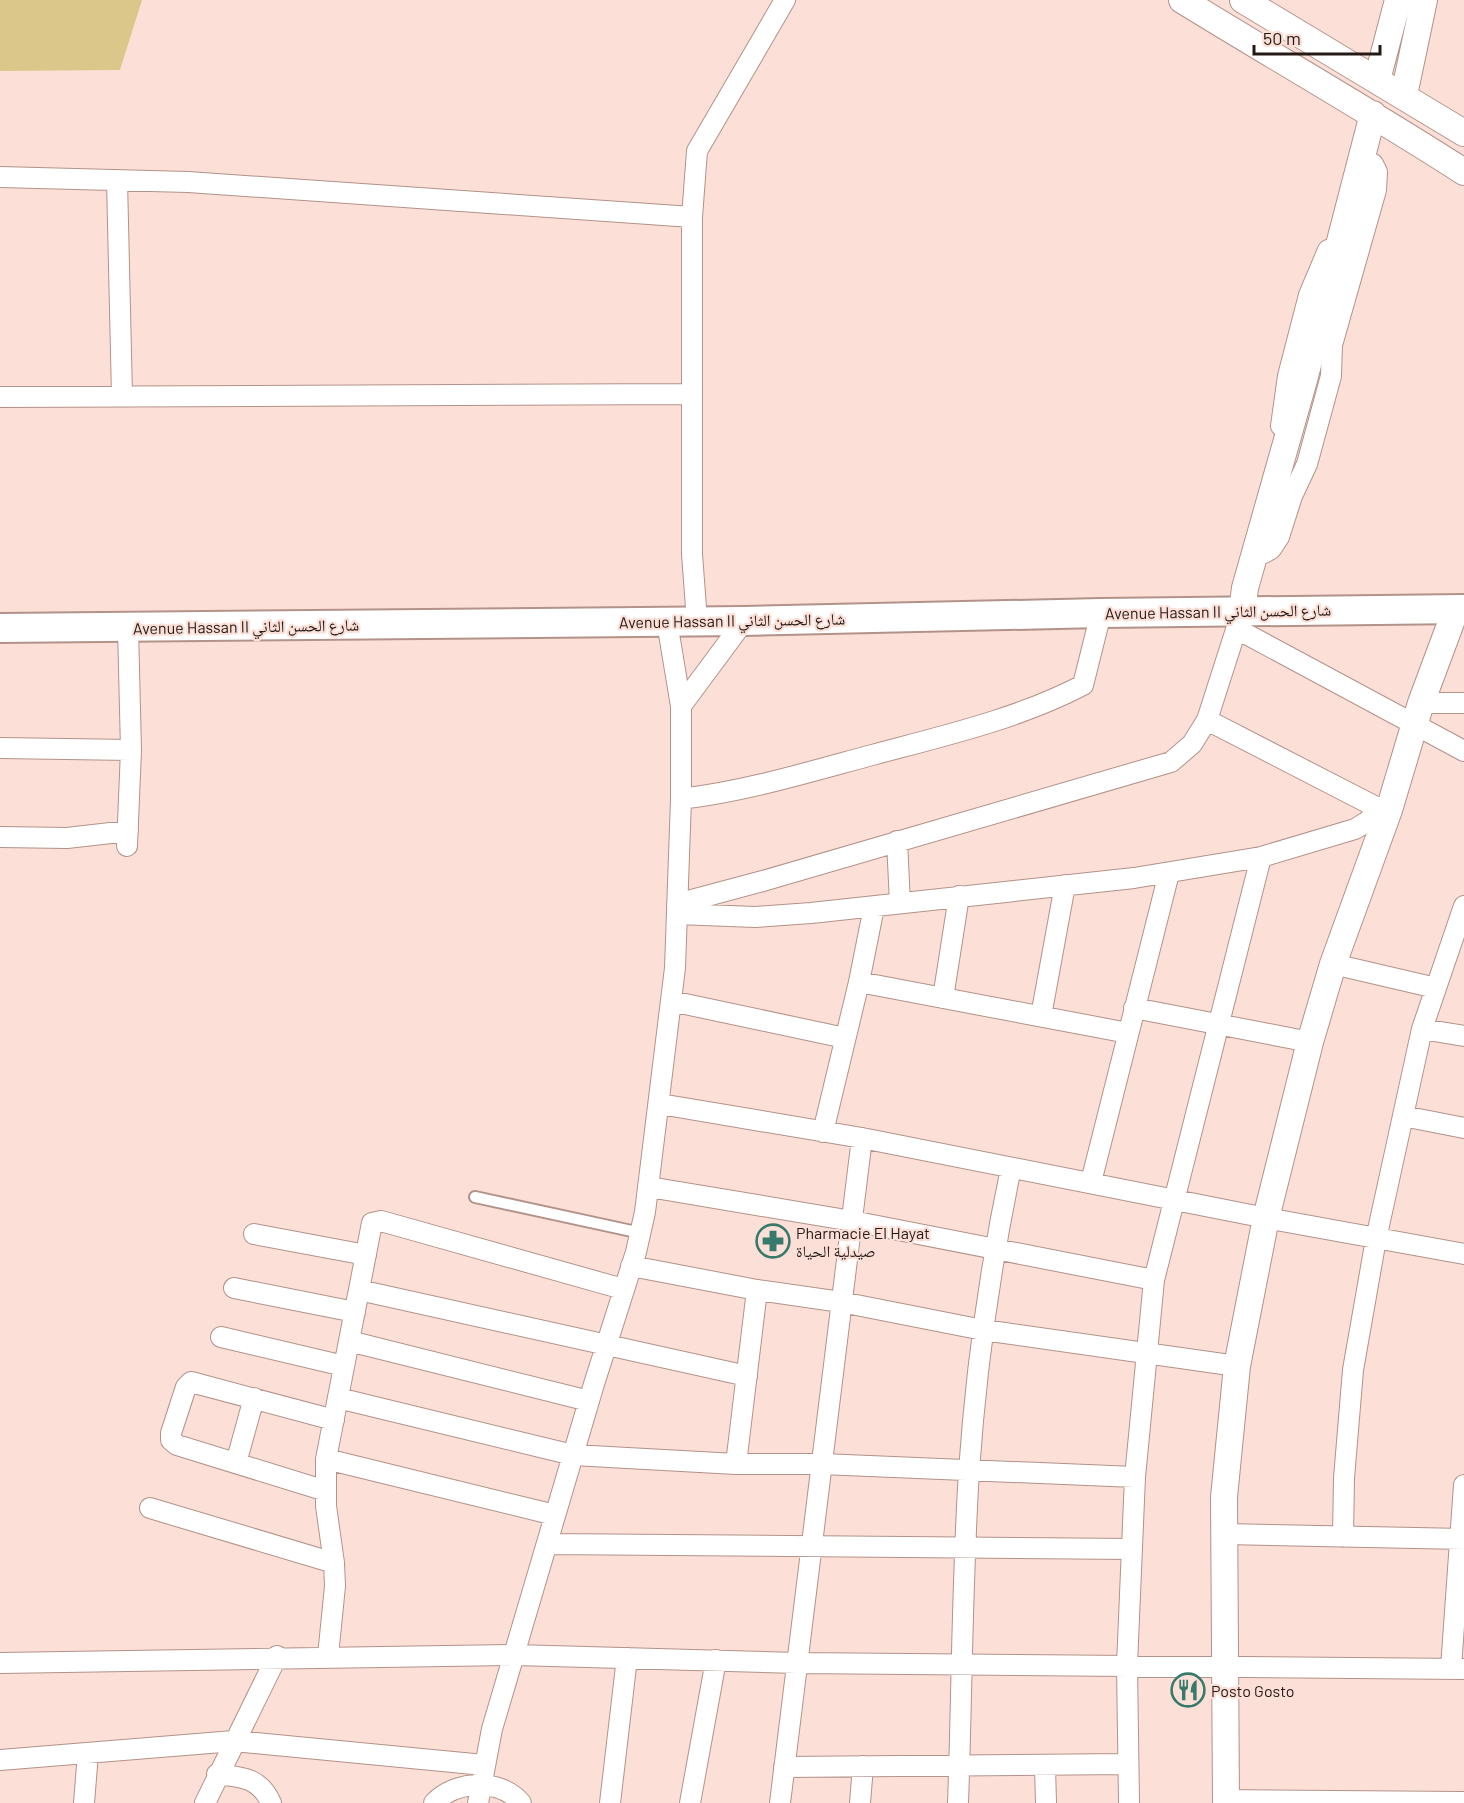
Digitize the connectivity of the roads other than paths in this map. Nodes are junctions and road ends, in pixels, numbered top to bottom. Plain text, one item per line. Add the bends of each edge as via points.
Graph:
1 (785, 0) edge
2 (1182, 0) edge
3 (1243, 0) edge
4 (1398, 0) edge
5 (1424, 0) edge
6 (1377, 80) junction
7 (1404, 95) junction
8 (1379, 118) junction
9 (1464, 133) edge
10 (1366, 164) junction
11 (1464, 172) edge
12 (0, 177) edge
13 (117, 180) junction
14 (692, 217) junction
15 (692, 394) junction
16 (122, 396) junction
17 (0, 397) edge
18 (1242, 608) junction
19 (1460, 609) edge
20 (1101, 613) junction
21 (697, 621) junction
22 (744, 621) junction
23 (667, 622) junction
24 (0, 628) edge
25 (128, 628) junction
26 (1464, 703) edge
27 (681, 706) junction
28 (1418, 714) junction
29 (1207, 720) junction
30 (0, 748) edge
31 (131, 750) junction
32 (1464, 750) edge
33 (681, 799) junction
34 (1383, 809) junction
35 (0, 837) edge
36 (897, 841) junction
37 (1261, 857) junction
38 (1169, 873) junction
39 (1065, 885) junction
40 (959, 896) junction
41 (900, 903) junction
42 (1464, 906) edge
43 (874, 907) junction
44 (677, 909) junction
45 (1333, 964) junction
46 (858, 982) junction
47 (1436, 988) junction
48 (943, 998) junction
49 (671, 1002) junction
50 (1134, 1008) junction
51 (1041, 1016) junction
52 (1218, 1024) junction
53 (1422, 1029) junction
54 (1128, 1033) junction
55 (1464, 1036) edge
56 (845, 1038) junction
57 (1311, 1042) junction
58 (660, 1104) junction
59 (1403, 1116) junction
60 (1464, 1128) edge
61 (823, 1132) junction
62 (862, 1138) junction
63 (1011, 1168) junction
64 (1091, 1182) junction
65 (649, 1187) junction
66 (475, 1197) dead end
67 (1173, 1199) junction
68 (1266, 1218) junction
69 (852, 1221) junction
70 (640, 1233) junction
71 (254, 1234) dead end
72 (1376, 1239) junction
73 (995, 1247) junction
74 (1464, 1254) edge
75 (366, 1255) junction
76 (631, 1266) junction
77 (1154, 1280) junction
78 (234, 1288) dead end
79 (623, 1289) junction
80 (359, 1290) junction
81 (757, 1290) junction
82 (841, 1302) junction
83 (355, 1312) junction
84 (983, 1330) junction
85 (221, 1337) dead end
86 (349, 1341) junction
87 (606, 1346) junction
88 (1146, 1354) junction
89 (344, 1366) junction
90 (1237, 1366) junction
91 (747, 1376) junction
92 (254, 1398) junction
93 (338, 1398) junction
94 (589, 1401) junction
95 (334, 1420) junction
96 (573, 1455) junction
97 (326, 1460) junction
98 (236, 1463) junction
99 (736, 1464) junction
100 (822, 1464) junction
101 (969, 1469) junction
102 (1135, 1477) junction
103 (1464, 1485) edge
104 (326, 1491) junction
105 (150, 1508) dead end
106 (555, 1515) junction
107 (1224, 1534) junction
108 (1343, 1537) junction
109 (1461, 1539) edge
110 (547, 1544) junction
111 (812, 1547) junction
112 (966, 1548) junction
113 (1132, 1549) junction
114 (334, 1563) junction
115 (516, 1655) junction
116 (277, 1656) junction
117 (328, 1656) junction
118 (627, 1658) junction
119 (716, 1660) junction
120 (0, 1663) edge
121 (797, 1663) junction
122 (964, 1664) junction
123 (1127, 1665) junction
124 (1224, 1667) junction
125 (1457, 1669) edge
126 (234, 1741) junction
127 (88, 1753) junction
128 (0, 1760) edge
129 (1126, 1764) junction
130 (863, 1766) junction
131 (960, 1766) junction
132 (784, 1767) junction
133 (1045, 1767) junction
134 (218, 1773) junction
135 (482, 1773) junction
136 (1226, 1802) edge
137 (1333, 1802) edge
138 (1464, 1802) edge
139 (84, 1803) edge
140 (205, 1803) edge
141 (271, 1803) edge
142 (434, 1803) edge
143 (478, 1803) edge
144 (521, 1803) edge
145 (610, 1803) edge
146 (690, 1803) edge
147 (780, 1803) edge
148 (860, 1803) edge
149 (958, 1803) edge
150 (1046, 1803) edge
151 (1129, 1803) edge

1 - 14 street via 697,151
2 - 8 street
3 - 6 street
4 - 6 street
5 - 7 street
6 - 7 street
7 - 9 street
8 - 10 street
8 - 11 street
10 - 18 street
10 - 18 street via 1255,589
12 - 13 street
13 - 14 street
13 - 16 street
14 - 15 street
15 - 16 street
15 - 21 street
16 - 17 street
18 - 19 main road, Avenue Hassan II شارع الحسن الثاني
18 - 20 main road, Avenue Hassan II شارع الحسن الثاني
18 - 28 street
18 - 29 street
19 - 28 street
20 - 22 main road, Avenue Hassan II شارع الحسن الثاني
20 - 33 street via 1083,685 1055,700 924,742 775,782
21 - 22 main road, Avenue Hassan II شارع الحسن الثاني
21 - 23 main road, Avenue Hassan II شارع الحسن الثاني
22 - 27 street
23 - 25 main road, Avenue Hassan II شارع الحسن الثاني
23 - 27 street
24 - 25 main road, Avenue Hassan II شارع الحسن الثاني
25 - 31 street
26 - 28 street
27 - 33 street
28 - 32 street
28 - 34 street
29 - 34 street
29 - 36 street via 1192,744 1170,762
30 - 31 street
31 - 35 street via 127,839
33 - 44 street
34 - 37 street via 1355,828
34 - 45 street
36 - 41 street
36 - 44 street
37 - 38 street
37 - 52 street
38 - 39 street
38 - 50 street
39 - 40 street
39 - 51 street
40 - 41 street
40 - 48 street
41 - 43 street
42 - 47 street
43 - 44 street via 755,917
43 - 46 street
44 - 49 street
45 - 47 street
45 - 57 street
46 - 48 street
46 - 56 street
47 - 53 street
48 - 51 street
49 - 56 street
49 - 58 street
50 - 52 street
50 - 54 street
51 - 54 street
52 - 57 street
52 - 67 street
53 - 55 street
53 - 59 street
54 - 64 street
56 - 61 street
57 - 68 street
58 - 61 street
58 - 65 street
59 - 60 street
59 - 72 street
61 - 62 street
62 - 63 street
62 - 69 street
63 - 64 street
63 - 73 street
64 - 67 street
65 - 69 street
65 - 70 street
66 - 70 lane
67 - 68 street
67 - 77 street
68 - 72 street
68 - 90 street
69 - 73 street
69 - 82 street
70 - 76 street
71 - 75 street
72 - 74 street
72 - 108 street via 1353,1370
73 - 77 street
73 - 84 street
75 - 79 street via 372,1223 381,1221
75 - 80 street
76 - 79 street
76 - 81 street
77 - 88 street
78 - 83 street
79 - 87 street
80 - 83 street
80 - 87 street
81 - 82 street
81 - 91 street
82 - 84 street
82 - 100 street
83 - 86 street
84 - 88 street
84 - 101 street
85 - 89 street
86 - 89 street
86 - 94 street
87 - 91 street
87 - 94 street
88 - 90 street
88 - 102 street
89 - 93 street
90 - 107 street
91 - 99 street
92 - 95 street
92 - 98 street
92 - 98 street via 191,1382 171,1433 171,1440 177,1445
93 - 95 street
93 - 96 street
94 - 96 street
95 - 97 street
96 - 99 street
96 - 106 street
97 - 104 street
97 - 106 street
98 - 104 street
99 - 100 street
100 - 101 street
100 - 111 street
101 - 102 street
101 - 112 street
102 - 113 street
103 - 109 street
104 - 114 street
105 - 114 street
106 - 110 street
107 - 108 street
107 - 124 street
108 - 109 street
109 - 125 street
110 - 111 street
110 - 115 street
111 - 112 street
111 - 121 street
112 - 113 street
112 - 122 street
113 - 123 street
114 - 117 street
115 - 117 street
115 - 118 street
115 - 135 street
116 - 117 street
116 - 120 street
116 - 126 street
118 - 119 street
118 - 145 street
119 - 121 street
119 - 146 street
121 - 122 street
121 - 132 street
122 - 123 street
122 - 131 street
123 - 124 street
123 - 129 street
124 - 125 street
124 - 136 street
126 - 127 street
126 - 134 street
126 - 135 street
127 - 128 street
127 - 139 street
129 - 133 street
129 - 151 street
130 - 131 street
130 - 132 street
130 - 148 street
131 - 133 street
131 - 149 street
132 - 147 street
133 - 150 street
134 - 140 street
134 - 141 street via 244,1778 265,1788
135 - 142 street
135 - 143 street
135 - 144 street
136 - 137 street
137 - 138 street

